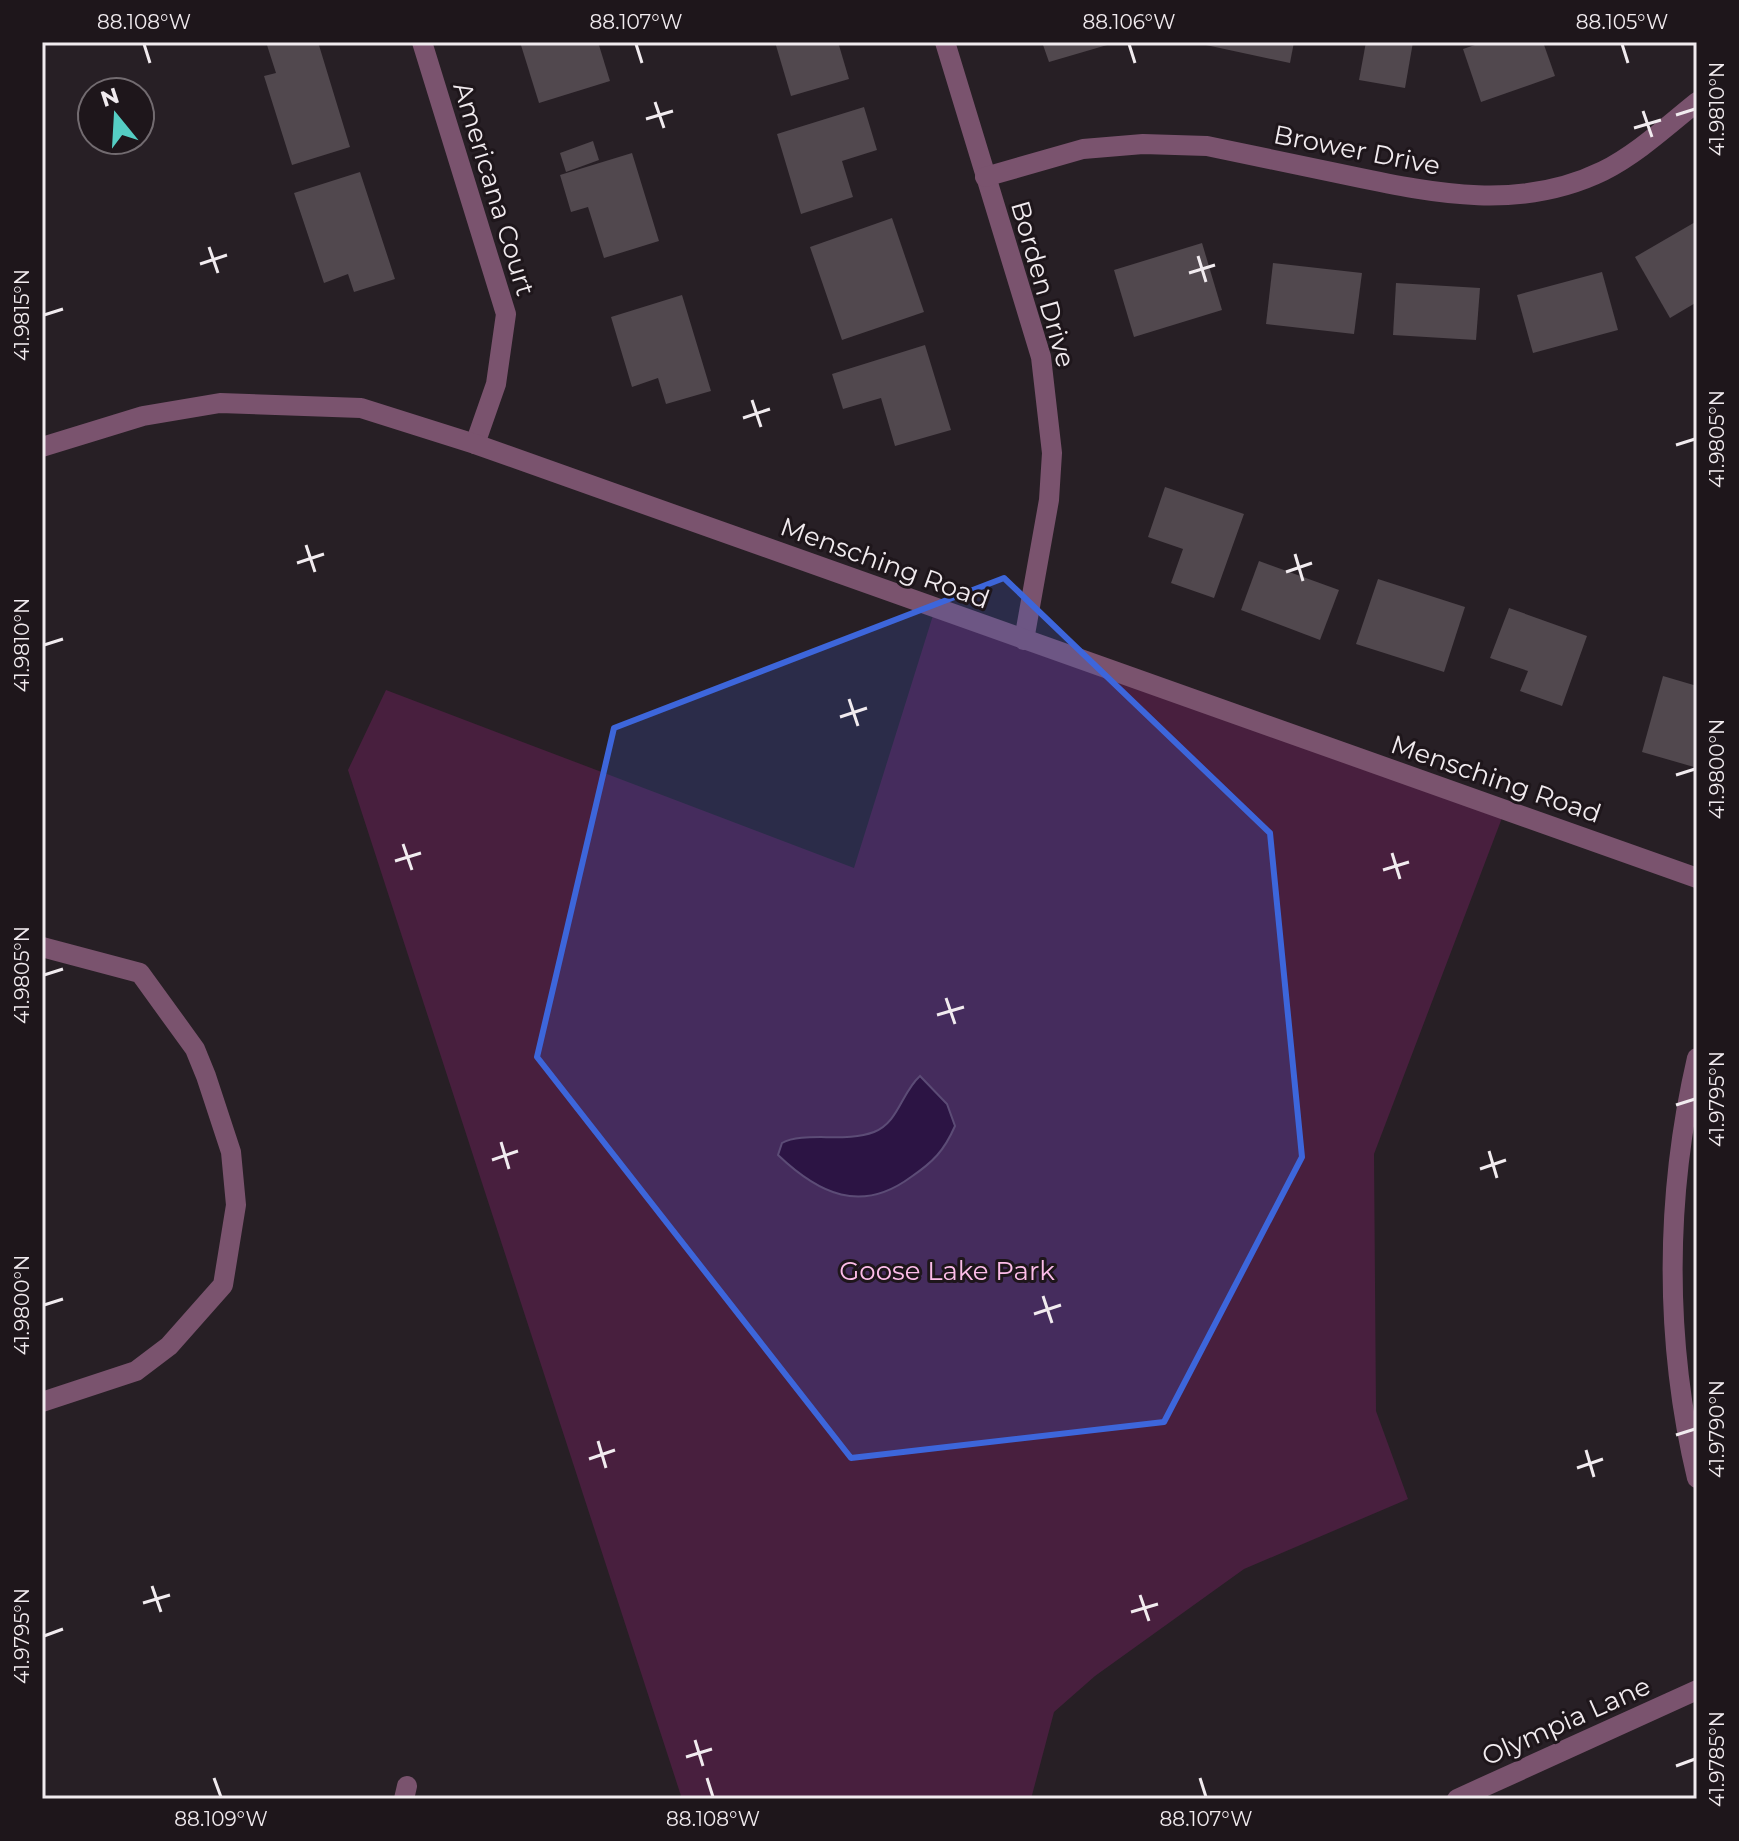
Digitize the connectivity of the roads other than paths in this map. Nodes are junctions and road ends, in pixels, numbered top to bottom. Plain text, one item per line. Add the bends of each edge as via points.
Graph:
1 (422, 42) edge
2 (945, 42) edge
3 (1697, 102) edge
4 (985, 177) junction
5 (475, 444) junction
6 (42, 447) edge
7 (1024, 640) junction
8 (1697, 878) edge
9 (42, 947) edge
10 (1697, 1058) edge
11 (42, 1402) edge
12 (1697, 1478) edge
13 (1697, 1690) edge
14 (1457, 1799) edge

1 - 5 street, Americana Court via 506,314 496,384
2 - 4 street, Borden Drive
3 - 4 street, Brower Drive via 1606,169 1541,193 1433,193 1207,146 1175,145 1083,149
4 - 7 street, Borden Drive via 1041,357 1052,453
5 - 6 street, Mensching Road via 361,408 220,403 143,416
5 - 7 street, Mensching Road
7 - 8 street, Mensching Road
9 - 11 street via 140,973 195,1049 231,1152 236,1205 223,1285 169,1346 136,1371
10 - 12 street via 1682,1122 1671,1267 1681,1403
13 - 14 street, Olympia Lane

